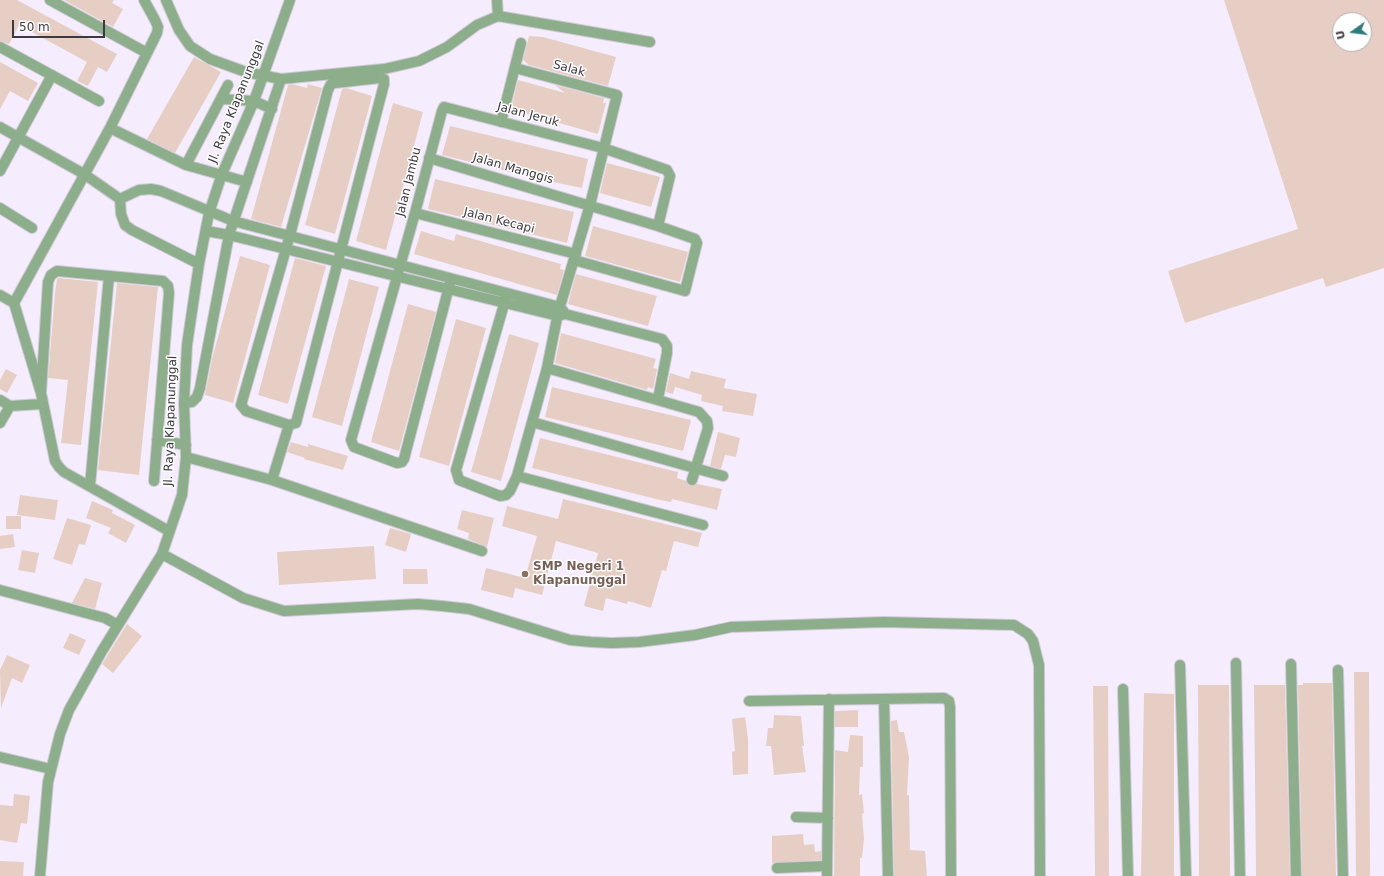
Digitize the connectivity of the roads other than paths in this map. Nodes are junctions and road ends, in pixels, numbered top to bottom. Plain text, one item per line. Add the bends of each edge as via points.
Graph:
1 (50, 0) edge
2 (144, 0) edge
3 (166, 0) edge
4 (290, 0) edge
5 (497, 0) edge
6 (498, 16) junction
7 (650, 42) dead end
8 (521, 43) dead end
9 (0, 47) edge
10 (147, 53) junction
11 (515, 68) junction
12 (52, 75) junction
13 (264, 75) junction
14 (281, 80) junction
15 (228, 85) dead end
16 (221, 99) junction
17 (99, 101) dead end
18 (254, 101) junction
19 (446, 106) joint
20 (272, 109) junction
21 (501, 122) junction
22 (0, 127) edge
23 (110, 128) junction
24 (19, 138) junction
25 (603, 148) junction
26 (429, 158) junction
27 (186, 165) junction
28 (0, 171) edge
29 (84, 174) junction
30 (222, 174) junction
31 (247, 182) junction
32 (120, 199) junction
33 (590, 204) junction
34 (0, 208) edge
35 (209, 212) junction
36 (415, 213) junction
37 (232, 221) junction
38 (658, 226) junction
39 (32, 228) dead end
40 (206, 231) junction
41 (229, 235) junction
42 (290, 235) junction
43 (284, 249) junction
44 (341, 250) junction
45 (575, 257) junction
46 (339, 262) junction
47 (199, 264) junction
48 (399, 266) junction
49 (109, 276) junction
50 (397, 277) junction
51 (451, 278) junction
52 (448, 290) junction
53 (0, 295) edge
54 (506, 299) junction
55 (14, 303) junction
56 (561, 312) junction
57 (547, 368) junction
58 (41, 393) junction
59 (0, 400) edge
60 (658, 400) junction
61 (184, 403) junction
62 (42, 404) junction
63 (10, 406) junction
64 (532, 422) junction
65 (0, 423) edge
66 (289, 425) junction
67 (157, 440) junction
68 (186, 445) junction
69 (186, 457) junction
70 (696, 468) junction
71 (517, 476) junction
72 (723, 476) dead end
73 (272, 480) junction
74 (692, 480) dead end
75 (154, 481) dead end
76 (90, 486) junction
77 (703, 525) dead end
78 (170, 531) junction
79 (482, 551) dead end
80 (162, 554) junction
81 (0, 590) edge
82 (118, 625) junction
83 (1236, 663) dead end
84 (1292, 664) dead end
85 (1180, 665) dead end
86 (1338, 670) dead end
87 (1123, 689) dead end
88 (829, 699) junction
89 (884, 699) junction
90 (749, 701) dead end
91 (0, 757) edge
92 (51, 769) junction
93 (796, 817) dead end
94 (828, 818) junction
95 (776, 868) dead end
96 (827, 871) edge
97 (40, 876) edge
98 (888, 876) edge
99 (951, 876) edge
100 (1040, 876) edge
101 (1128, 876) edge
102 (1186, 876) edge
103 (1240, 876) edge
104 (1296, 876) edge
105 (1343, 876) edge

1 - 10 street
2 - 10 street via 158,27
3 - 13 street via 179,30 190,46 210,59 246,72
4 - 13 street, Jl. Raya Klapanunggal
5 - 6 street
6 - 7 street
6 - 14 street via 477,24 447,47 419,61 384,69
8 - 11 street
9 - 12 street
10 - 23 street
11 - 21 street
11 - 25 street, Salak via 617,95
12 - 17 street
12 - 24 street
13 - 14 street
13 - 18 street, Jl. Raya Klapanunggal
14 - 20 street
15 - 16 street
16 - 18 street
16 - 27 street
18 - 20 street
18 - 30 street, Jl. Raya Klapanunggal
19 - 21 street, Jalan Jeruk
19 - 26 street, Jalan Jambu via 442,111
20 - 31 street
21 - 25 street, Jalan Jeruk
22 - 24 street
23 - 27 street
23 - 29 street
24 - 28 street
24 - 29 street
25 - 33 street
25 - 38 street, Jalan Jeruk via 667,170 670,176
26 - 33 street, Jalan Manggis
26 - 36 street, Jalan Jambu
27 - 30 street
29 - 32 street
29 - 55 street
30 - 31 street
30 - 35 street, Jl. Raya Klapanunggal
31 - 37 street
32 - 35 street via 139,190 151,189
32 - 47 street via 125,225
33 - 38 street, Jalan Manggis
33 - 45 street
34 - 39 street
35 - 37 street
35 - 40 street, Jl. Raya Klapanunggal
36 - 45 street, Jalan Kecapi
36 - 48 street, Jalan Jambu
37 - 41 street
37 - 42 street
38 - 45 street, Jalan Kecapi via 695,239 697,243 685,291
40 - 41 street
40 - 47 street, Jl. Raya Klapanunggal
41 - 43 street
41 - 61 street via 200,388 192,402
42 - 43 street
42 - 44 street
42 - 44 street via 331,84 384,79
43 - 46 street
43 - 66 street via 241,405 246,411
44 - 46 street
44 - 48 street
45 - 56 street
46 - 50 street
46 - 66 street via 296,423
47 - 61 street, Jl. Raya Klapanunggal via 187,345
48 - 50 street, Jalan Jambu
48 - 51 street
49 - 58 street via 57,271 51,275 48,282
49 - 67 street via 163,281 168,286
49 - 76 street
50 - 52 street
50 - 52 street, Jalan Jambu via 351,440 354,447 397,462 404,459
51 - 52 street
51 - 54 street
52 - 54 street
53 - 55 street
54 - 56 street
54 - 71 street via 456,475 459,480 500,496 510,492
55 - 58 street
56 - 57 street
56 - 60 street via 662,339 667,346 667,353
57 - 60 street
57 - 64 street
58 - 62 street
59 - 63 street
60 - 70 street via 699,412 707,421 706,437
61 - 68 street, Jl. Raya Klapanunggal
62 - 63 street
62 - 76 street via 55,461 64,472
63 - 65 street
64 - 70 street
64 - 71 street
66 - 73 street
67 - 68 street
67 - 75 street
68 - 69 street, Jl. Raya Klapanunggal
69 - 73 street
69 - 78 street, Jl. Raya Klapanunggal via 182,495
70 - 72 street
70 - 74 street
71 - 77 street
73 - 79 street
76 - 78 street
78 - 80 street, Jl. Raya Klapanunggal
80 - 82 street, Jl. Raya Klapanunggal
80 - 100 street via 243,598 284,611 418,604 442,606 470,609 570,640 612,644 695,635 731,627 883,622 1014,624 1033,641 1039,665
81 - 82 street via 106,618
82 - 92 street, Jl. Raya Klapanunggal via 69,710
83 - 103 street
84 - 104 street
85 - 102 street
86 - 105 street
87 - 101 street
88 - 89 street
88 - 90 street
88 - 94 street
89 - 98 street
89 - 99 street via 944,698 949,701
91 - 92 street
92 - 97 street, Jl. Raya Klapanunggal
93 - 94 street
94 - 96 street
95 - 96 street

